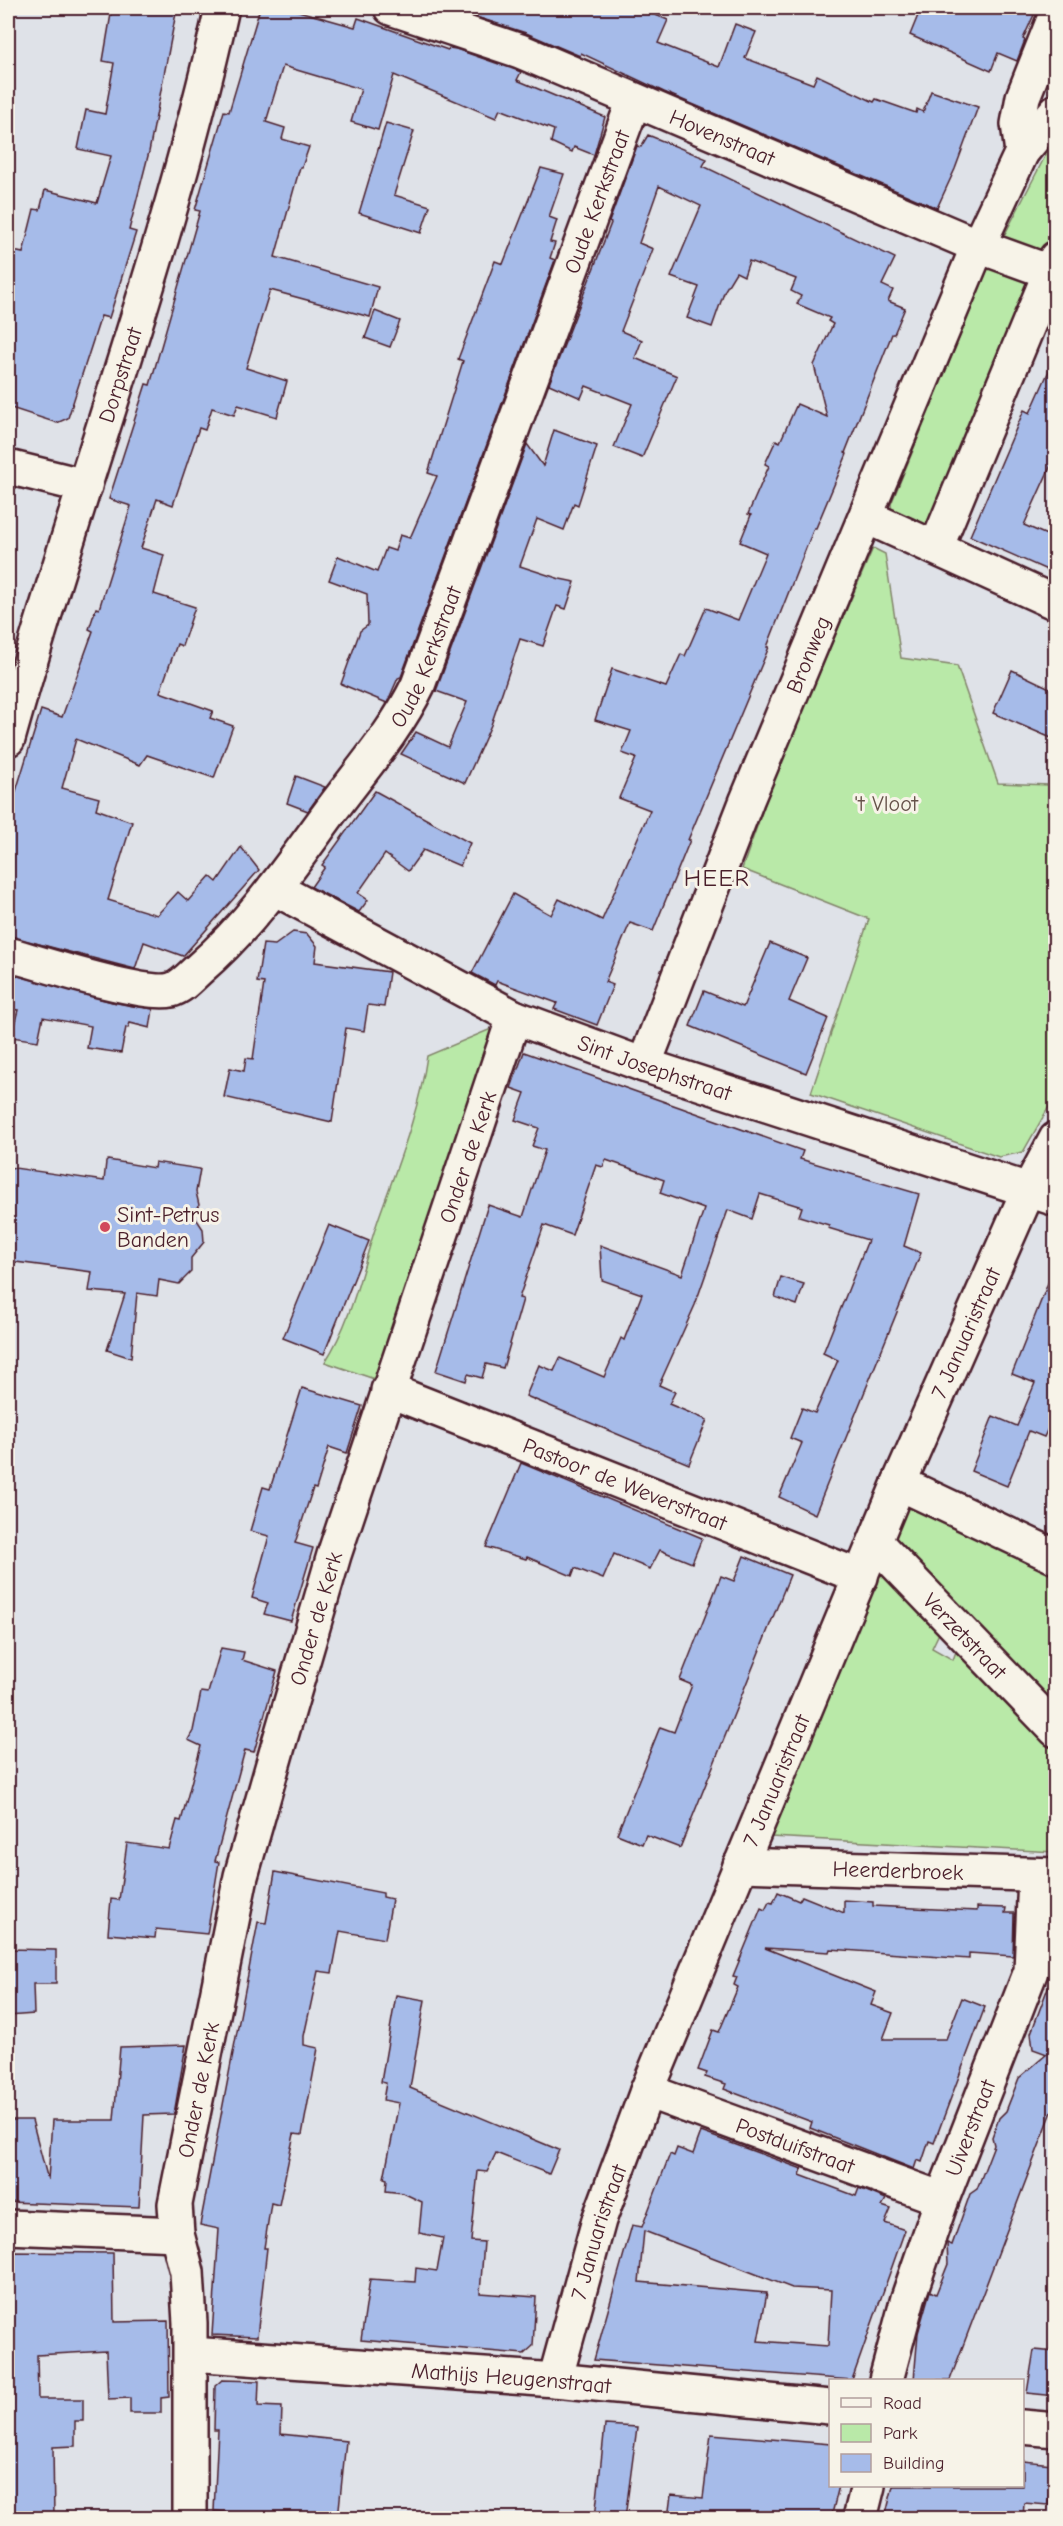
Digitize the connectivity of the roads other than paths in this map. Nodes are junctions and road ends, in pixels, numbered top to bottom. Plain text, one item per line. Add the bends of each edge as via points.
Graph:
1 (222, 8) edge
2 (391, 8) edge
3 (1056, 14) edge
4 (634, 100) junction
5 (1056, 111) edge
6 (1022, 152) junction
7 (978, 246) junction
8 (1053, 265) edge
9 (8, 467) edge
10 (85, 486) junction
11 (867, 517) junction
12 (936, 548) junction
13 (1056, 603) edge
14 (8, 739) edge
15 (274, 888) junction
16 (8, 954) edge
17 (514, 1017) junction
18 (644, 1065) junction
19 (1056, 1139) edge
20 (1042, 1195) edge
21 (388, 1390) junction
22 (899, 1483) junction
23 (875, 1542) junction
24 (1056, 1557) edge
25 (861, 1577) junction
26 (1056, 1730) edge
27 (740, 1864) junction
28 (1045, 1875) edge
29 (647, 2091) junction
30 (942, 2199) junction
31 (8, 2227) edge
32 (177, 2234) junction
33 (191, 2354) junction
34 (886, 2379) edge
35 (555, 2380) junction
36 (829, 2407) edge
37 (1024, 2427) edge
38 (1056, 2430) edge
39 (868, 2487) edge
40 (190, 2518) edge
41 (860, 2518) edge

1 - 10 street, Dorpstraat via 182,167
2 - 4 street, Hovenstraat via 519,51
3 - 6 street via 1023,97 1018,124
4 - 7 street, Hovenstraat
4 - 15 street, Oude Kerkstraat via 418,685 400,717
5 - 6 street, Bronweg
6 - 7 street, Bronweg
7 - 8 street, Hovenstraat
7 - 11 street, Bronweg
8 - 12 street
9 - 10 street
10 - 14 street, Dorpstraat
11 - 12 street
11 - 18 street, Bronweg via 747,800
12 - 13 street
15 - 16 street, Oude Kerkstraat via 219,951 170,990 145,991
15 - 17 street, Sint Josephstraat
17 - 18 street, Sint Josephstraat
17 - 21 street, Onder de Kerk
18 - 20 street, Sint Josephstraat
19 - 20 street, 7 Januaristraat
20 - 22 street, 7 Januaristraat
21 - 25 street, Pastoor de Weverstraat
21 - 32 street, Onder de Kerk via 334,1555 241,1876 176,2204
22 - 23 street, 7 Januaristraat
22 - 24 street
23 - 25 street, 7 Januaristraat
23 - 26 street, Verzetstraat
25 - 27 street, 7 Januaristraat
27 - 28 street, Heerderbroek
27 - 29 street, 7 Januaristraat
28 - 30 street, Uiverstraat via 1030,1971
29 - 30 street, Postduifstraat
29 - 35 street, 7 Januaristraat via 599,2220
30 - 34 street, Uiverstraat via 908,2298
31 - 32 street
32 - 33 street, Onder de Kerk via 187,2272
33 - 35 street, Mathijs Heugenstraat
33 - 40 street, Onder de Kerk
35 - 36 street, Mathijs Heugenstraat
37 - 38 street
39 - 41 street

